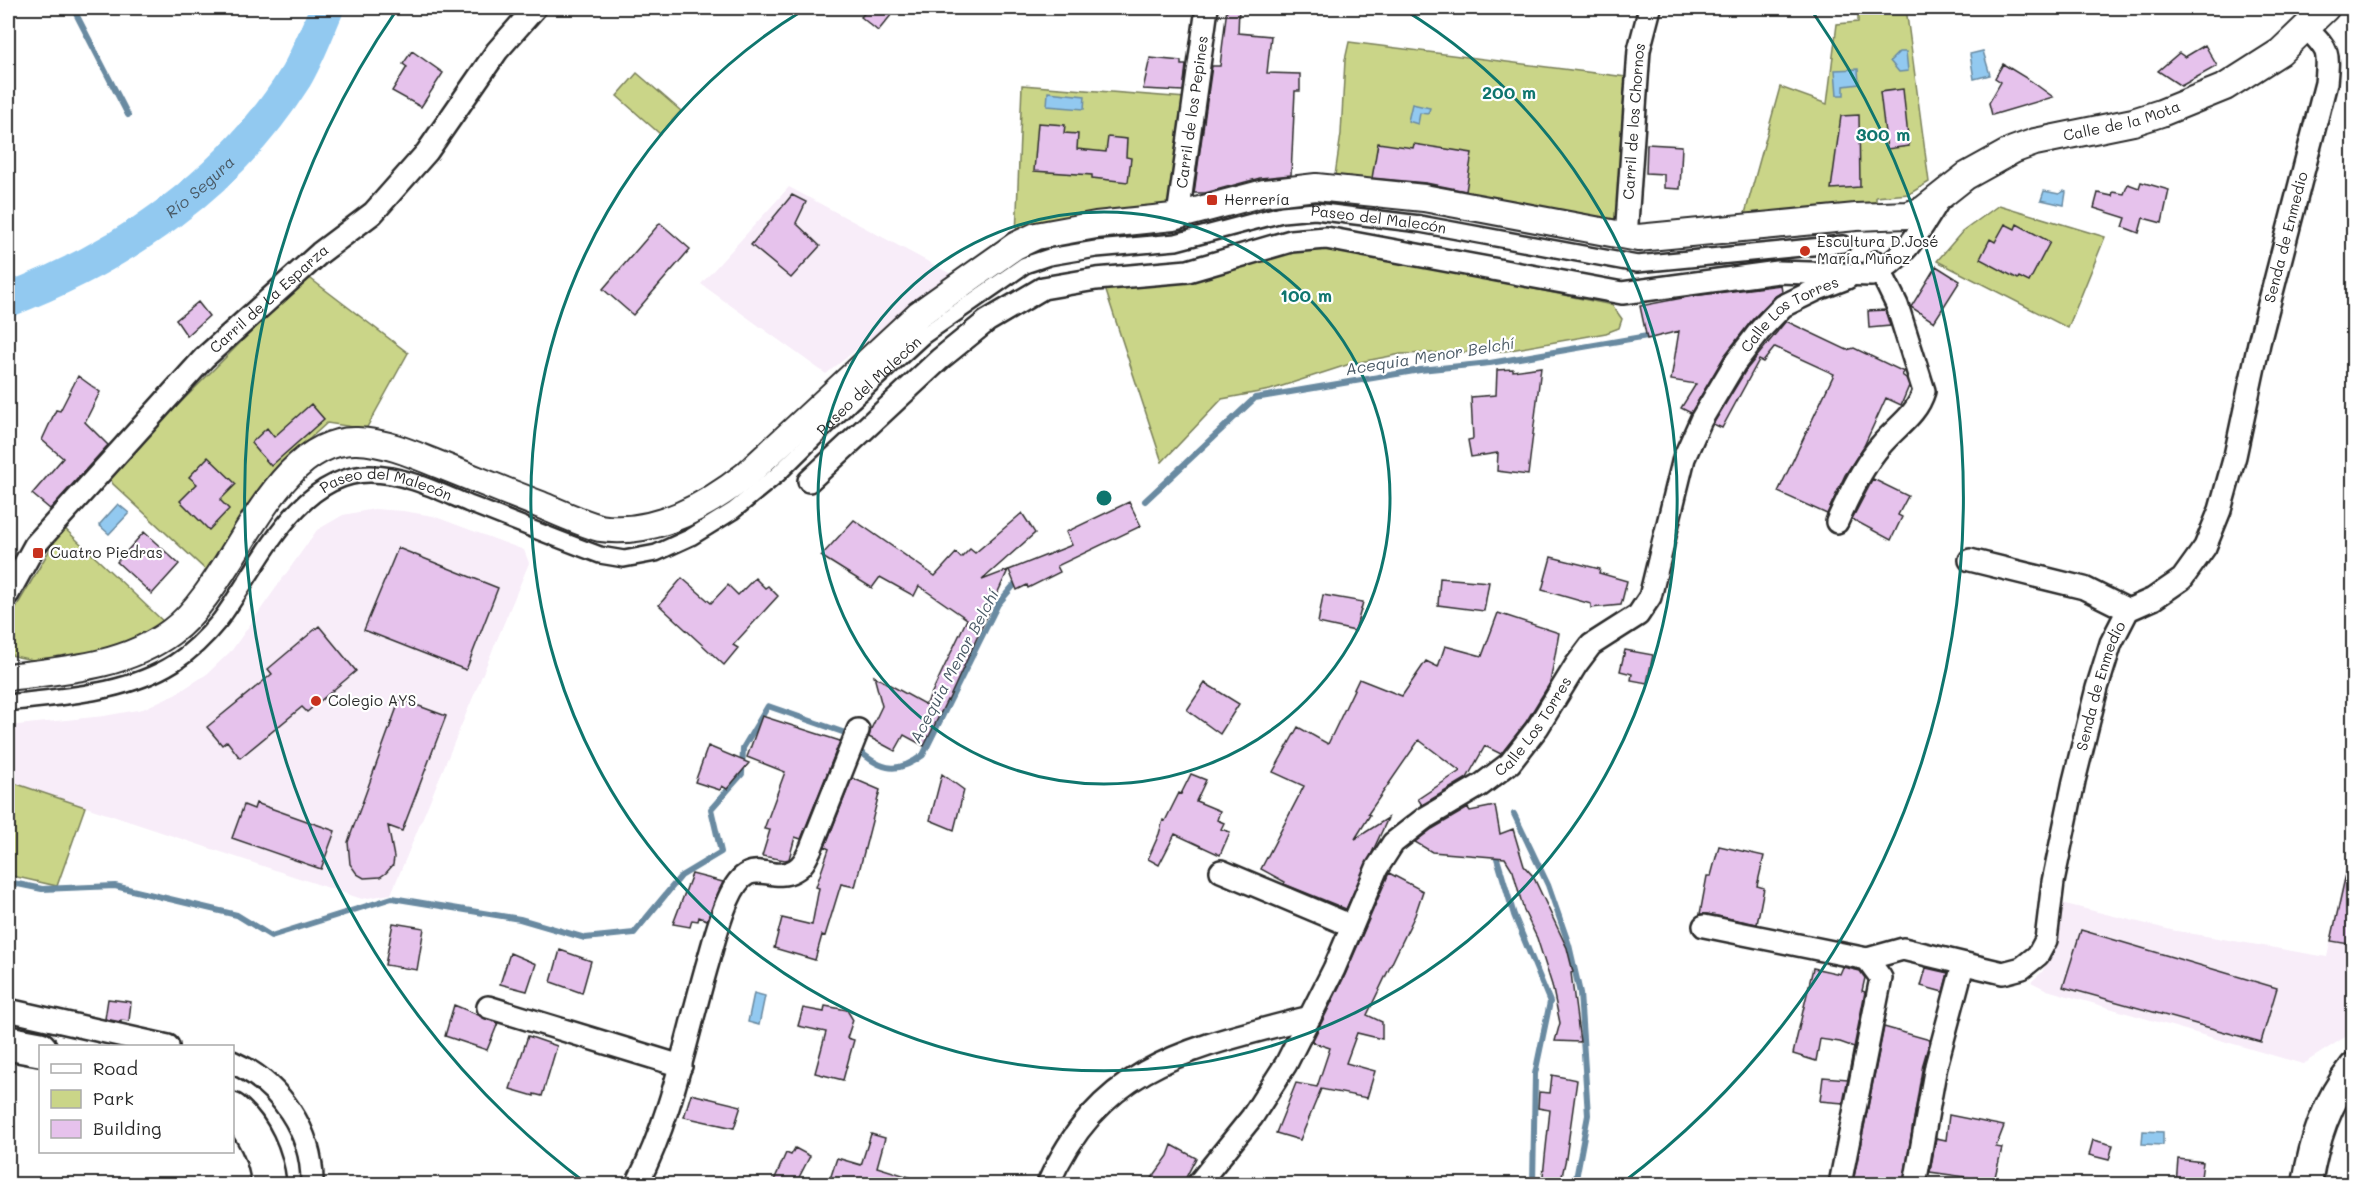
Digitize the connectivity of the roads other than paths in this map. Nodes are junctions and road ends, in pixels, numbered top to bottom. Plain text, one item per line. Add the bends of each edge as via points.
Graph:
1 (535, 8) edge
2 (1207, 8) edge
3 (1650, 8) edge
4 (2326, 8) edge
5 (2307, 28) junction
6 (1942, 195) junction
7 (1908, 215) junction
8 (1178, 216) junction
9 (1626, 237) junction
10 (1843, 244) dead end
11 (1879, 266) junction
12 (1778, 272) junction
13 (1856, 275) junction
14 (1783, 306) junction
15 (809, 481) dead end
16 (1837, 522) dead end
17 (1970, 560) dead end
18 (8, 594) edge
19 (2128, 610) junction
20 (8, 664) edge
21 (48, 672) junction
22 (8, 677) edge
23 (8, 703) edge
24 (858, 730) dead end
25 (1221, 871) dead end
26 (1352, 926) junction
27 (1704, 926) dead end
28 (1867, 959) junction
29 (1964, 965) junction
30 (488, 1007) dead end
31 (8, 1010) edge
32 (1310, 1017) junction
33 (8, 1043) edge
34 (159, 1045) edge
35 (39, 1049) edge
36 (234, 1063) edge
37 (681, 1066) junction
38 (2354, 1067) edge
39 (234, 1112) edge
40 (269, 1185) edge
41 (312, 1185) edge
42 (637, 1185) edge
43 (1048, 1185) edge
44 (1198, 1185) edge
45 (1840, 1185) edge
46 (1915, 1185) edge
47 (2307, 1185) edge

1 - 18 street, Carril de La Esparza via 497,51 427,152 373,213 320,253 204,358 35,545
2 - 8 street, Carril de los Pepines
3 - 9 street, Carril de los Chornos via 1640,50 1632,126
4 - 5 street, Calle de la Mota
5 - 6 street, Calle de la Mota via 2280,52 2225,87 2188,104 2013,150 1966,176
5 - 19 street, Senda de Enmedio via 2326,49 2326,83 2220,510 2205,547 2182,579
6 - 7 street, Calle de la Mota via 1923,210
6 - 11 street via 1914,240 1902,253
7 - 9 street
7 - 11 street
8 - 9 street via 1281,190 1330,187 1424,198
8 - 21 street via 1076,228 1021,242 919,314 739,481 660,524 621,530 600,528 405,451 357,441 335,444 301,463 279,484 204,600 174,630 128,656
10 - 23 street, Paseo del Malecón via 1637,264 1420,224 1315,211 1282,214 1176,242 1049,257 1025,266 938,324 751,498 701,532 664,550 635,558 606,556 412,482 377,475 347,477 323,488 298,508 213,629 175,662 122,686
11 - 13 street via 1871,275
11 - 16 street via 1897,304 1924,391 1920,406 1879,446
12 - 13 street
12 - 14 street via 1787,276 1791,285
12 - 15 street via 1622,293 1326,238 1291,241 1188,271 1043,288 987,321 940,359
13 - 14 street, Calle Los Torres
14 - 26 street, Calle Los Torres via 1734,363 1701,420 1684,458 1650,597 1638,615 1592,645 1510,763 1393,843 1377,868
17 - 19 street via 2084,588
19 - 29 street, Senda de Enmedio via 2111,643 2097,688 2053,882 2046,940 2022,968 2003,973
20 - 21 street
21 - 22 street
24 - 37 street via 804,863 791,872 749,873 737,883 728,899
25 - 26 street
26 - 32 street, Calle Los Torres
27 - 28 street
28 - 29 street, Senda de Enmedio via 1903,949
28 - 45 street via 1881,978
29 - 46 street via 1936,1066
30 - 37 street
31 - 34 street
32 - 43 street via 1214,1042 1138,1075 1095,1111
32 - 44 street, Calle Los Torres via 1272,1089
33 - 35 highway
36 - 41 street via 259,1076 295,1117 307,1143
37 - 42 street
38 - 47 main road via 2329,1104
39 - 40 highway via 258,1145

